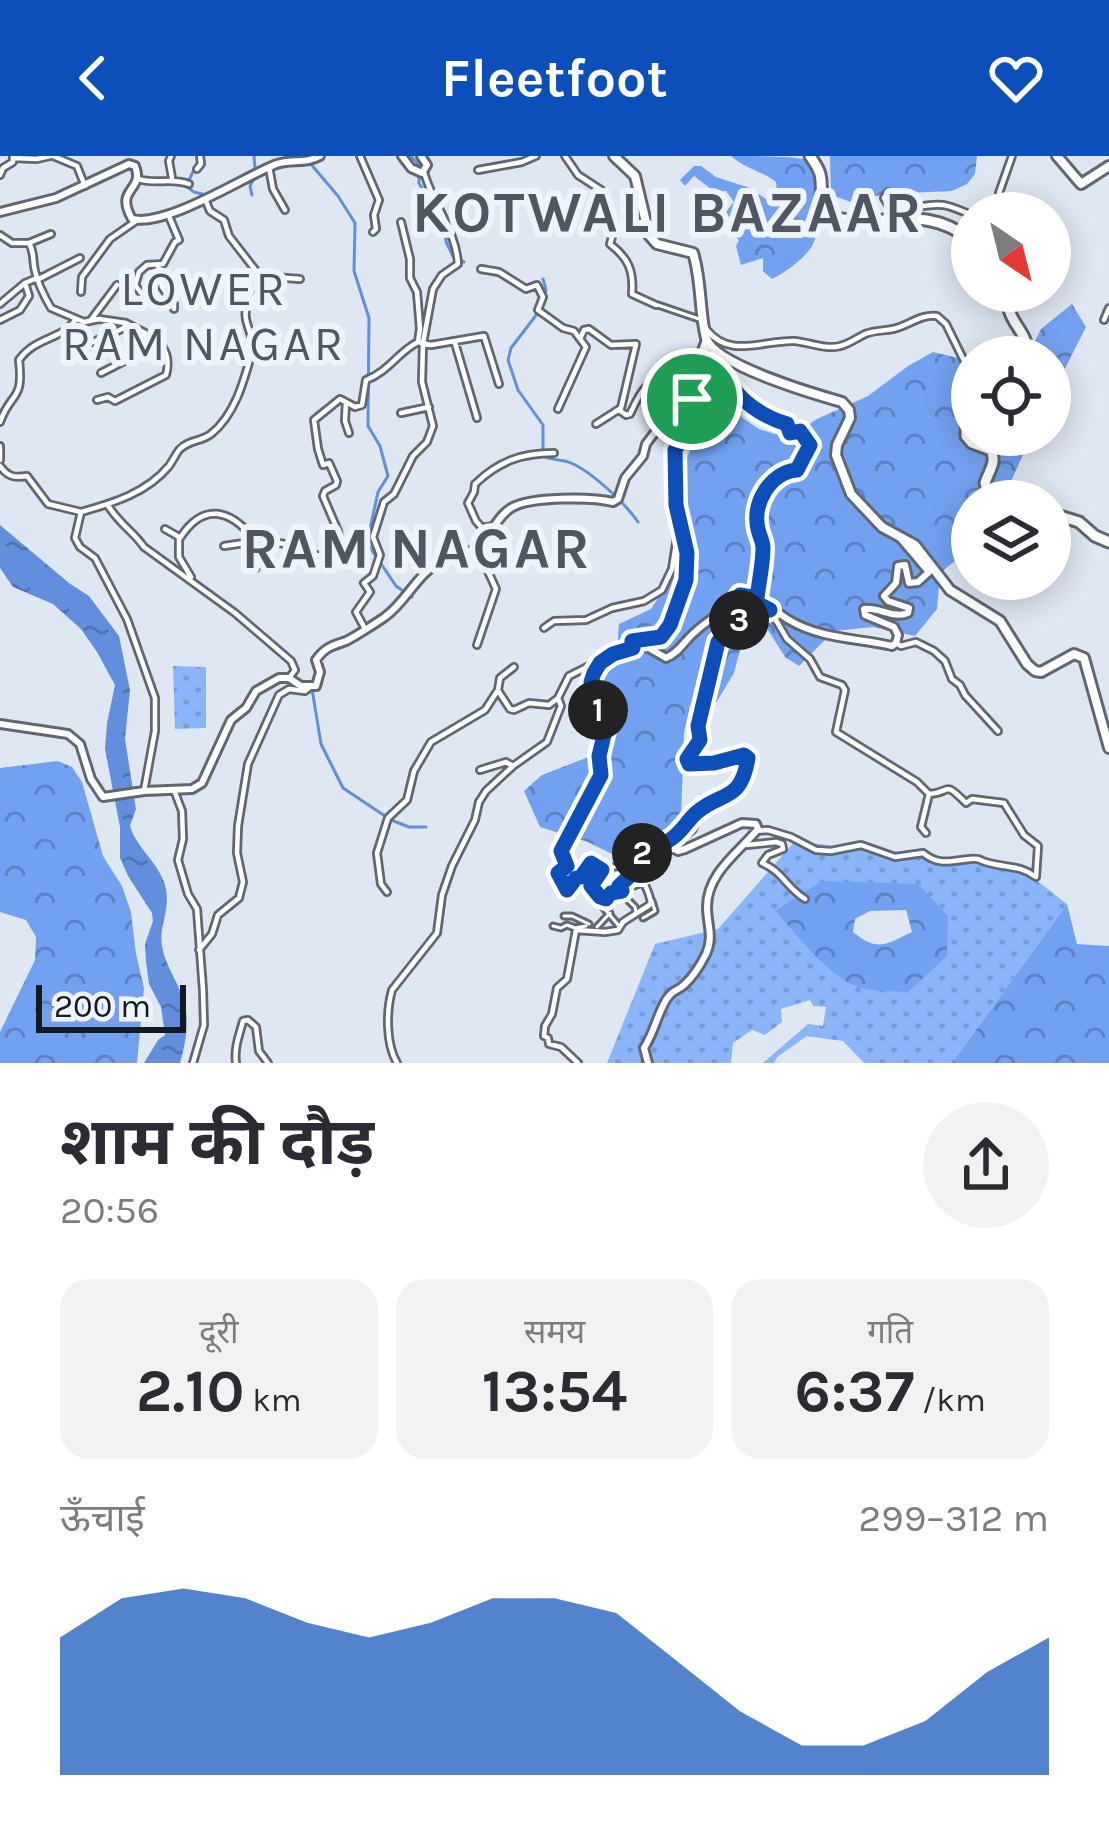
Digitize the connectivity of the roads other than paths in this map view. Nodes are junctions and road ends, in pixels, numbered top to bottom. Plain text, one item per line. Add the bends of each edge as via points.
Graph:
1 (51, 156) edge
2 (172, 156) edge
3 (200, 156) edge
4 (320, 156) edge
5 (361, 156) edge
6 (402, 156) edge
7 (421, 156) edge
8 (536, 156) edge
9 (565, 156) edge
10 (614, 156) edge
11 (810, 156) edge
12 (1012, 156) edge
13 (1057, 156) edge
14 (14, 157) edge
15 (128, 160) edge
16 (1109, 166) edge
17 (269, 167) junction
18 (197, 169) dead end
19 (478, 170) dead end
20 (421, 172) junction
21 (0, 175) edge
22 (172, 178) junction
23 (137, 179) junction
24 (189, 184) dead end
25 (85, 186) junction
26 (1001, 192) edge
27 (205, 199) junction
28 (951, 207) edge
29 (284, 210) dead end
30 (0, 212) edge
31 (168, 214) junction
32 (896, 217) junction
33 (136, 221) junction
34 (401, 222) dead end
35 (951, 226) edge
36 (373, 232) dead end
37 (51, 234) dead end
38 (0, 235) edge
39 (29, 243) junction
40 (80, 258) dead end
41 (158, 265) junction
42 (481, 269) dead end
43 (260, 276) junction
44 (37, 279) junction
45 (300, 279) dead end
46 (25, 284) junction
47 (117, 285) dead end
48 (82, 292) dead end
49 (148, 302) dead end
50 (0, 304) edge
51 (656, 304) joint
52 (1109, 308) edge
53 (174, 309) dead end
54 (0, 320) edge
55 (76, 320) junction
56 (1104, 320) dead end
57 (90, 321) junction
58 (126, 323) junction
59 (706, 330) junction
60 (952, 336) edge
61 (580, 339) junction
62 (93, 342) dead end
63 (420, 342) junction
64 (455, 342) junction
65 (152, 347) junction
66 (699, 357) junction
67 (101, 373) dead end
68 (700, 377) junction
69 (499, 384) dead end
70 (97, 400) dead end
71 (346, 402) junction
72 (429, 407) junction
73 (558, 409) dead end
74 (619, 410) junction
75 (401, 413) dead end
76 (477, 418) dead end
77 (0, 422) edge
78 (596, 424) dead end
79 (349, 434) dead end
80 (0, 446) edge
81 (554, 453) dead end
82 (0, 463) edge
83 (107, 504) junction
84 (81, 512) junction
85 (1071, 520) edge
86 (679, 524) junction
87 (494, 526) junction
88 (165, 529) dead end
89 (900, 536) junction
90 (180, 538) junction
91 (253, 538) junction
92 (1109, 542) edge
93 (480, 544) junction
94 (224, 546) dead end
95 (256, 568) dead end
96 (196, 584) junction
97 (757, 598) junction
98 (736, 602) junction
99 (770, 610) junction
100 (364, 628) junction
101 (544, 628) dead end
102 (896, 643) junction
103 (477, 645) dead end
104 (633, 648) junction
105 (600, 663) junction
106 (514, 667) dead end
107 (289, 678) junction
108 (310, 688) junction
109 (498, 690) junction
110 (558, 698) junction
111 (0, 724) edge
112 (998, 730) dead end
113 (1109, 748) edge
114 (513, 766) junction
115 (480, 770) dead end
116 (174, 790) junction
117 (144, 791) junction
118 (928, 794) junction
119 (700, 810) junction
120 (756, 832) junction
121 (926, 832) dead end
122 (741, 845) junction
123 (563, 858) joint
124 (602, 870) junction
125 (632, 874) junction
126 (641, 875) junction
127 (648, 891) dead end
128 (387, 892) dead end
129 (625, 892) junction
130 (600, 897) junction
131 (805, 899) dead end
132 (638, 913) junction
133 (610, 914) junction
134 (564, 916) dead end
135 (553, 926) dead end
136 (620, 928) junction
137 (596, 929) dead end
138 (200, 950) junction
139 (193, 1063) edge
140 (236, 1063) edge
141 (268, 1063) edge
142 (397, 1063) edge
143 (578, 1063) edge
144 (649, 1063) edge

1 - 14 street
1 - 25 street via 77,166
2 - 22 street
3 - 18 street
4 - 17 street
5 - 36 street via 379,200
6 - 20 street
7 - 20 street
8 - 19 street
9 - 51 street via 601,190 610,244 628,261 632,294
10 - 59 main road via 635,176 657,244 693,253
11 - 32 main road via 826,212 846,220
12 - 26 street
13 - 16 main road via 1081,184
14 - 21 street
15 - 23 street
15 - 25 street
17 - 27 street
17 - 29 street
20 - 63 street via 458,264 433,289
22 - 23 street
22 - 24 street
23 - 33 street via 126,204
25 - 30 street
27 - 31 street
27 - 43 street
28 - 32 street via 905,208 888,192
31 - 33 street
31 - 41 street via 180,238
32 - 35 main road
33 - 48 street via 110,238 82,277
34 - 63 street
37 - 39 street
38 - 39 street
39 - 44 street
40 - 44 street
41 - 49 street via 143,266 135,285
41 - 53 street
42 - 61 street via 526,289 537,285 538,310
43 - 45 street
43 - 83 street via 265,288 244,319 252,353 231,412 140,491
44 - 46 street
44 - 55 street via 51,308
46 - 50 street
46 - 54 street via 25,304
47 - 57 street
51 - 59 street
52 - 56 street
55 - 57 street
55 - 77 street via 25,352 19,394
57 - 58 street
58 - 62 street
58 - 65 street via 146,333
59 - 60 street via 729,346 832,347 937,316
59 - 66 street
59 - 68 street
59 - 89 main road via 716,352 739,368 842,402 850,418 837,445 840,470 851,494
61 - 73 street via 586,346
61 - 74 street via 589,329 611,345 636,344
63 - 64 street
63 - 71 street via 366,380 362,405
63 - 72 street
64 - 69 street via 484,336
64 - 76 street
65 - 67 street
65 - 70 street via 163,347 166,375 115,401
66 - 74 street via 680,375 646,387 630,414
66 - 87 street via 616,501 523,503
68 - 86 street via 675,450
68 - 97 street via 728,380 742,399 810,445 797,470 769,484 758,509
71 - 79 street
71 - 91 street via 314,420 323,465 337,481 323,496 341,553 312,556
72 - 75 street
72 - 100 street via 427,442 384,502 373,538 380,554 356,612
74 - 78 street
80 - 82 street
81 - 87 street via 524,453 475,484 468,503 476,521
82 - 84 street via 15,478 27,476 48,505
83 - 84 street
83 - 96 street via 144,548
84 - 117 street via 75,538 128,619 155,698
85 - 92 main road
86 - 101 street via 662,590
86 - 104 street via 687,553 670,625 661,637 632,641
87 - 93 street
88 - 90 street
89 - 102 street via 929,572 909,583 905,565 898,566 884,596 908,613 864,609 894,627
89 - 113 main road via 950,590 1000,621 1030,669 1084,658
90 - 91 street via 200,517 219,512
90 - 96 street via 179,557
91 - 94 street
91 - 95 street
93 - 100 street via 435,564
93 - 103 street via 496,589
96 - 107 street via 291,661
97 - 98 street via 740,595
97 - 102 street via 817,634
98 - 99 street
98 - 104 street via 673,656
99 - 118 street via 820,676 845,690 836,732
99 - 119 street via 746,616 718,642 700,740 687,762 748,758 732,794
100 - 108 street via 321,653
102 - 112 street via 934,651
104 - 105 street
105 - 110 street via 568,676
105 - 123 street via 591,682 606,727 601,775
106 - 109 street
107 - 108 street
107 - 116 street via 256,691 231,720 202,783
108 - 138 street via 279,694 248,764 239,898 218,915
109 - 110 street via 514,710
109 - 128 street via 485,710 431,742 407,800 388,818 376,853
110 - 114 street via 547,742
111 - 117 street via 68,734 103,797
114 - 115 street
114 - 142 street via 478,802 442,895 437,933 392,990 389,1050
116 - 117 street
116 - 138 street via 182,812 178,860 197,909
118 - 120 street via 946,788 966,803 1004,803 1038,847 1036,877 977,859 934,862 922,853 895,857 861,845 817,850
118 - 121 street
119 - 120 street via 674,849 742,823 756,824
119 - 126 street via 678,835 639,856
120 - 122 street
122 - 131 street via 782,844 762,862
122 - 144 street via 713,880 709,950 663,1005 644,1048
123 - 124 street via 567,866 558,873 567,890 591,863
124 - 125 street via 627,867
124 - 130 street via 591,886
125 - 126 street
125 - 129 street via 619,886
126 - 129 street via 643,883
126 - 132 street via 651,904
127 - 132 street
129 - 130 street
129 - 132 street
130 - 133 street
132 - 136 street
133 - 136 street
133 - 137 street
134 - 135 street via 588,925
136 - 143 street via 575,930 567,979 556,988 544,1036
138 - 139 street via 205,1025
140 - 141 street via 248,1020

